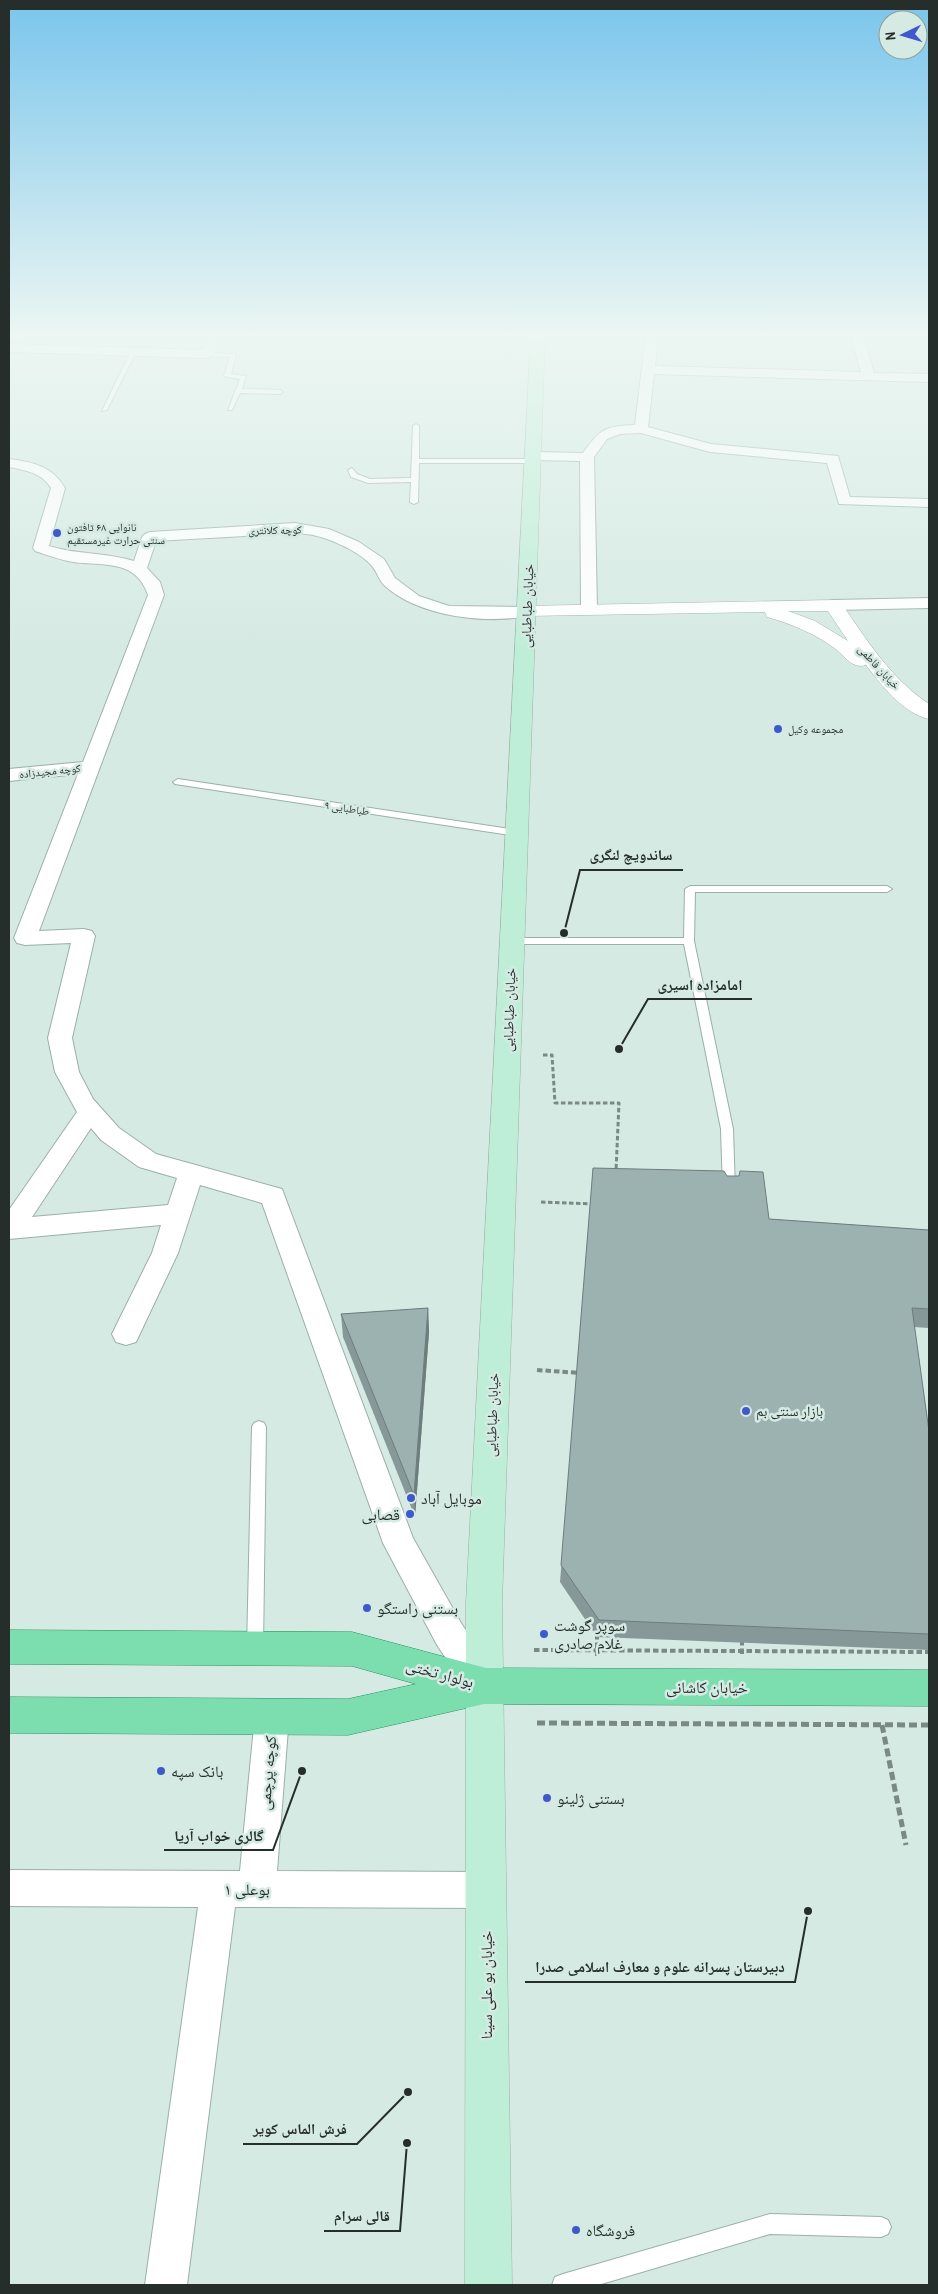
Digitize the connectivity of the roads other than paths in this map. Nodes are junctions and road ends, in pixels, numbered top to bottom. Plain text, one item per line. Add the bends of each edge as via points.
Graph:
1 (416, 442) edge
2 (534, 442) edge
3 (597, 442) edge
4 (688, 442) edge
5 (586, 457) junction
6 (533, 458) junction
7 (415, 461) junction
8 (9, 463) edge
9 (352, 470) dead end
10 (414, 480) junction
11 (414, 502) dead end
12 (929, 503) edge
13 (140, 569) junction
14 (929, 603) edge
15 (834, 605) junction
16 (752, 607) junction
17 (589, 608) junction
18 (526, 611) junction
19 (929, 713) edge
20 (929, 722) edge
21 (91, 766) junction
22 (9, 775) edge
23 (178, 782) dead end
24 (517, 834) junction
25 (887, 889) dead end
26 (17, 939) edge
27 (512, 941) junction
28 (689, 941) junction
29 (90, 1111) junction
30 (191, 1173) junction
31 (729, 1190) edge
32 (178, 1214) junction
33 (9, 1229) edge
34 (126, 1334) dead end
35 (259, 1426) dead end
36 (9, 1647) edge
37 (255, 1649) junction
38 (484, 1686) junction
39 (929, 1688) edge
40 (9, 1715) edge
41 (272, 1716) junction
42 (9, 1888) edge
43 (219, 1889) junction
44 (257, 1889) junction
45 (485, 1890) junction
46 (881, 2227) dead end
47 (166, 2285) edge
48 (488, 2285) edge
49 (563, 2285) edge

1 - 7 lane
2 - 6 main road, خیابان طباطبایی
3 - 5 street
4 - 12 street via 710,448 833,459 844,500
5 - 6 street
5 - 17 street
6 - 7 lane
6 - 18 main road, خیابان طباطبایی
7 - 10 lane
8 - 13 street via 43,471 54,479 58,488 41,548 70,556 126,563
9 - 10 lane via 354,475 368,481
10 - 11 lane
13 - 18 street, کوچه کلانتری via 150,537 295,528 329,534 353,545 378,562 389,581 413,599 447,611
13 - 21 street via 154,584 156,595
14 - 15 street
15 - 16 street, خیابان فاطمی
15 - 19 street, خیابان فاطمی via 858,644 913,703
16 - 17 street, خیابان فاطمی
16 - 20 street, خیابان فاطمی via 789,617 844,644 904,706
17 - 18 street, خیابان فاطمی
18 - 24 main road, خیابان طباطبایی
21 - 22 street, کوچه مجیدزاده
21 - 26 street
23 - 24 lane, طباطبایی ۹
24 - 27 main road, خیابان طباطبایی
25 - 28 lane via 690,889
26 - 29 street via 84,936 60,1038 67,1072
27 - 28 lane
27 - 38 main road, خیابان طباطبایی via 484,1603
28 - 31 lane via 727,1129
29 - 30 street via 110,1134 148,1161
29 - 33 street
30 - 32 street
30 - 38 street via 273,1196 399,1543 449,1634
32 - 33 street
32 - 34 street via 165,1253
35 - 37 lane
36 - 37 main road, بولوار تختی
37 - 38 main road, بولوار تختی via 352,1649
38 - 39 main road, خیابان کاشانی
38 - 41 main road, بولوار تختی via 348,1717
38 - 45 main road, خیابان بو علی سینا
40 - 41 main road, بولوار تختی
41 - 44 street, کوچه پرچمی
42 - 43 street, بوعلی ۱
43 - 44 street, بوعلی ۱
43 - 47 street
44 - 45 street, بوعلی ۱
45 - 48 main road, خیابان بو علی سینا
46 - 49 lane via 770,2224

